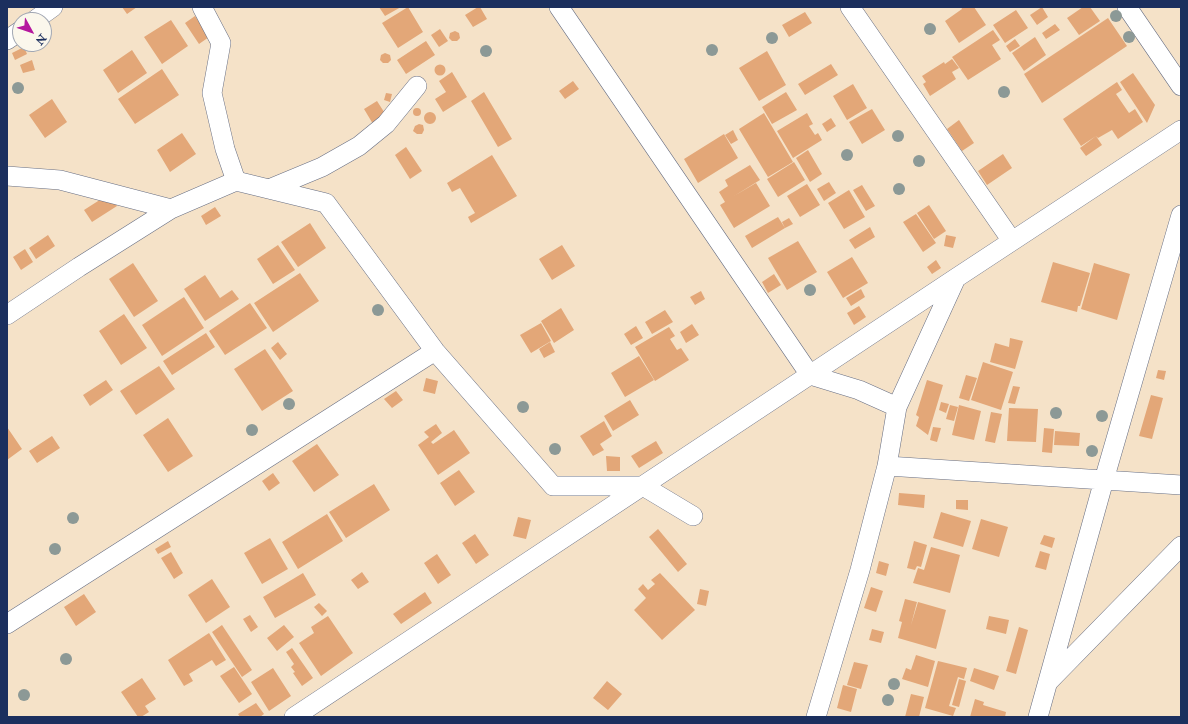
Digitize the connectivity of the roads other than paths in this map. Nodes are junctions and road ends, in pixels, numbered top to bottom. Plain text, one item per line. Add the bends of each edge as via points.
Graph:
1 (202, 7) edge
2 (559, 7) edge
3 (850, 7) edge
4 (1127, 7) edge
5 (417, 86) dead end
6 (1181, 86) edge
7 (1181, 130) edge
8 (7, 176) edge
9 (236, 181) junction
10 (269, 189) junction
11 (171, 209) junction
12 (1181, 215) edge
13 (1012, 241) junction
14 (956, 278) junction
15 (7, 315) edge
16 (435, 351) junction
17 (810, 375) junction
18 (897, 407) junction
19 (887, 466) junction
20 (1104, 480) junction
21 (1181, 485) edge
22 (643, 486) junction
23 (693, 516) dead end
24 (1181, 546) edge
25 (7, 624) edge
26 (1047, 683) junction
27 (294, 717) edge
28 (816, 717) edge
29 (1038, 717) edge

1 - 9 street via 221,43 212,92 224,149
2 - 17 street
3 - 13 street
4 - 6 street
5 - 10 street via 386,124 359,146 322,166
7 - 13 street
8 - 11 street via 60,180
9 - 10 street
9 - 11 street
10 - 16 street via 326,203
11 - 15 street
12 - 20 street
13 - 14 street
14 - 17 street
14 - 18 street
16 - 22 street via 553,486
16 - 25 street
17 - 18 street via 859,390
17 - 22 street
18 - 19 street
19 - 20 street
19 - 28 street via 860,570
20 - 21 street
20 - 26 street
22 - 23 street
22 - 27 street
24 - 26 street
26 - 29 street

